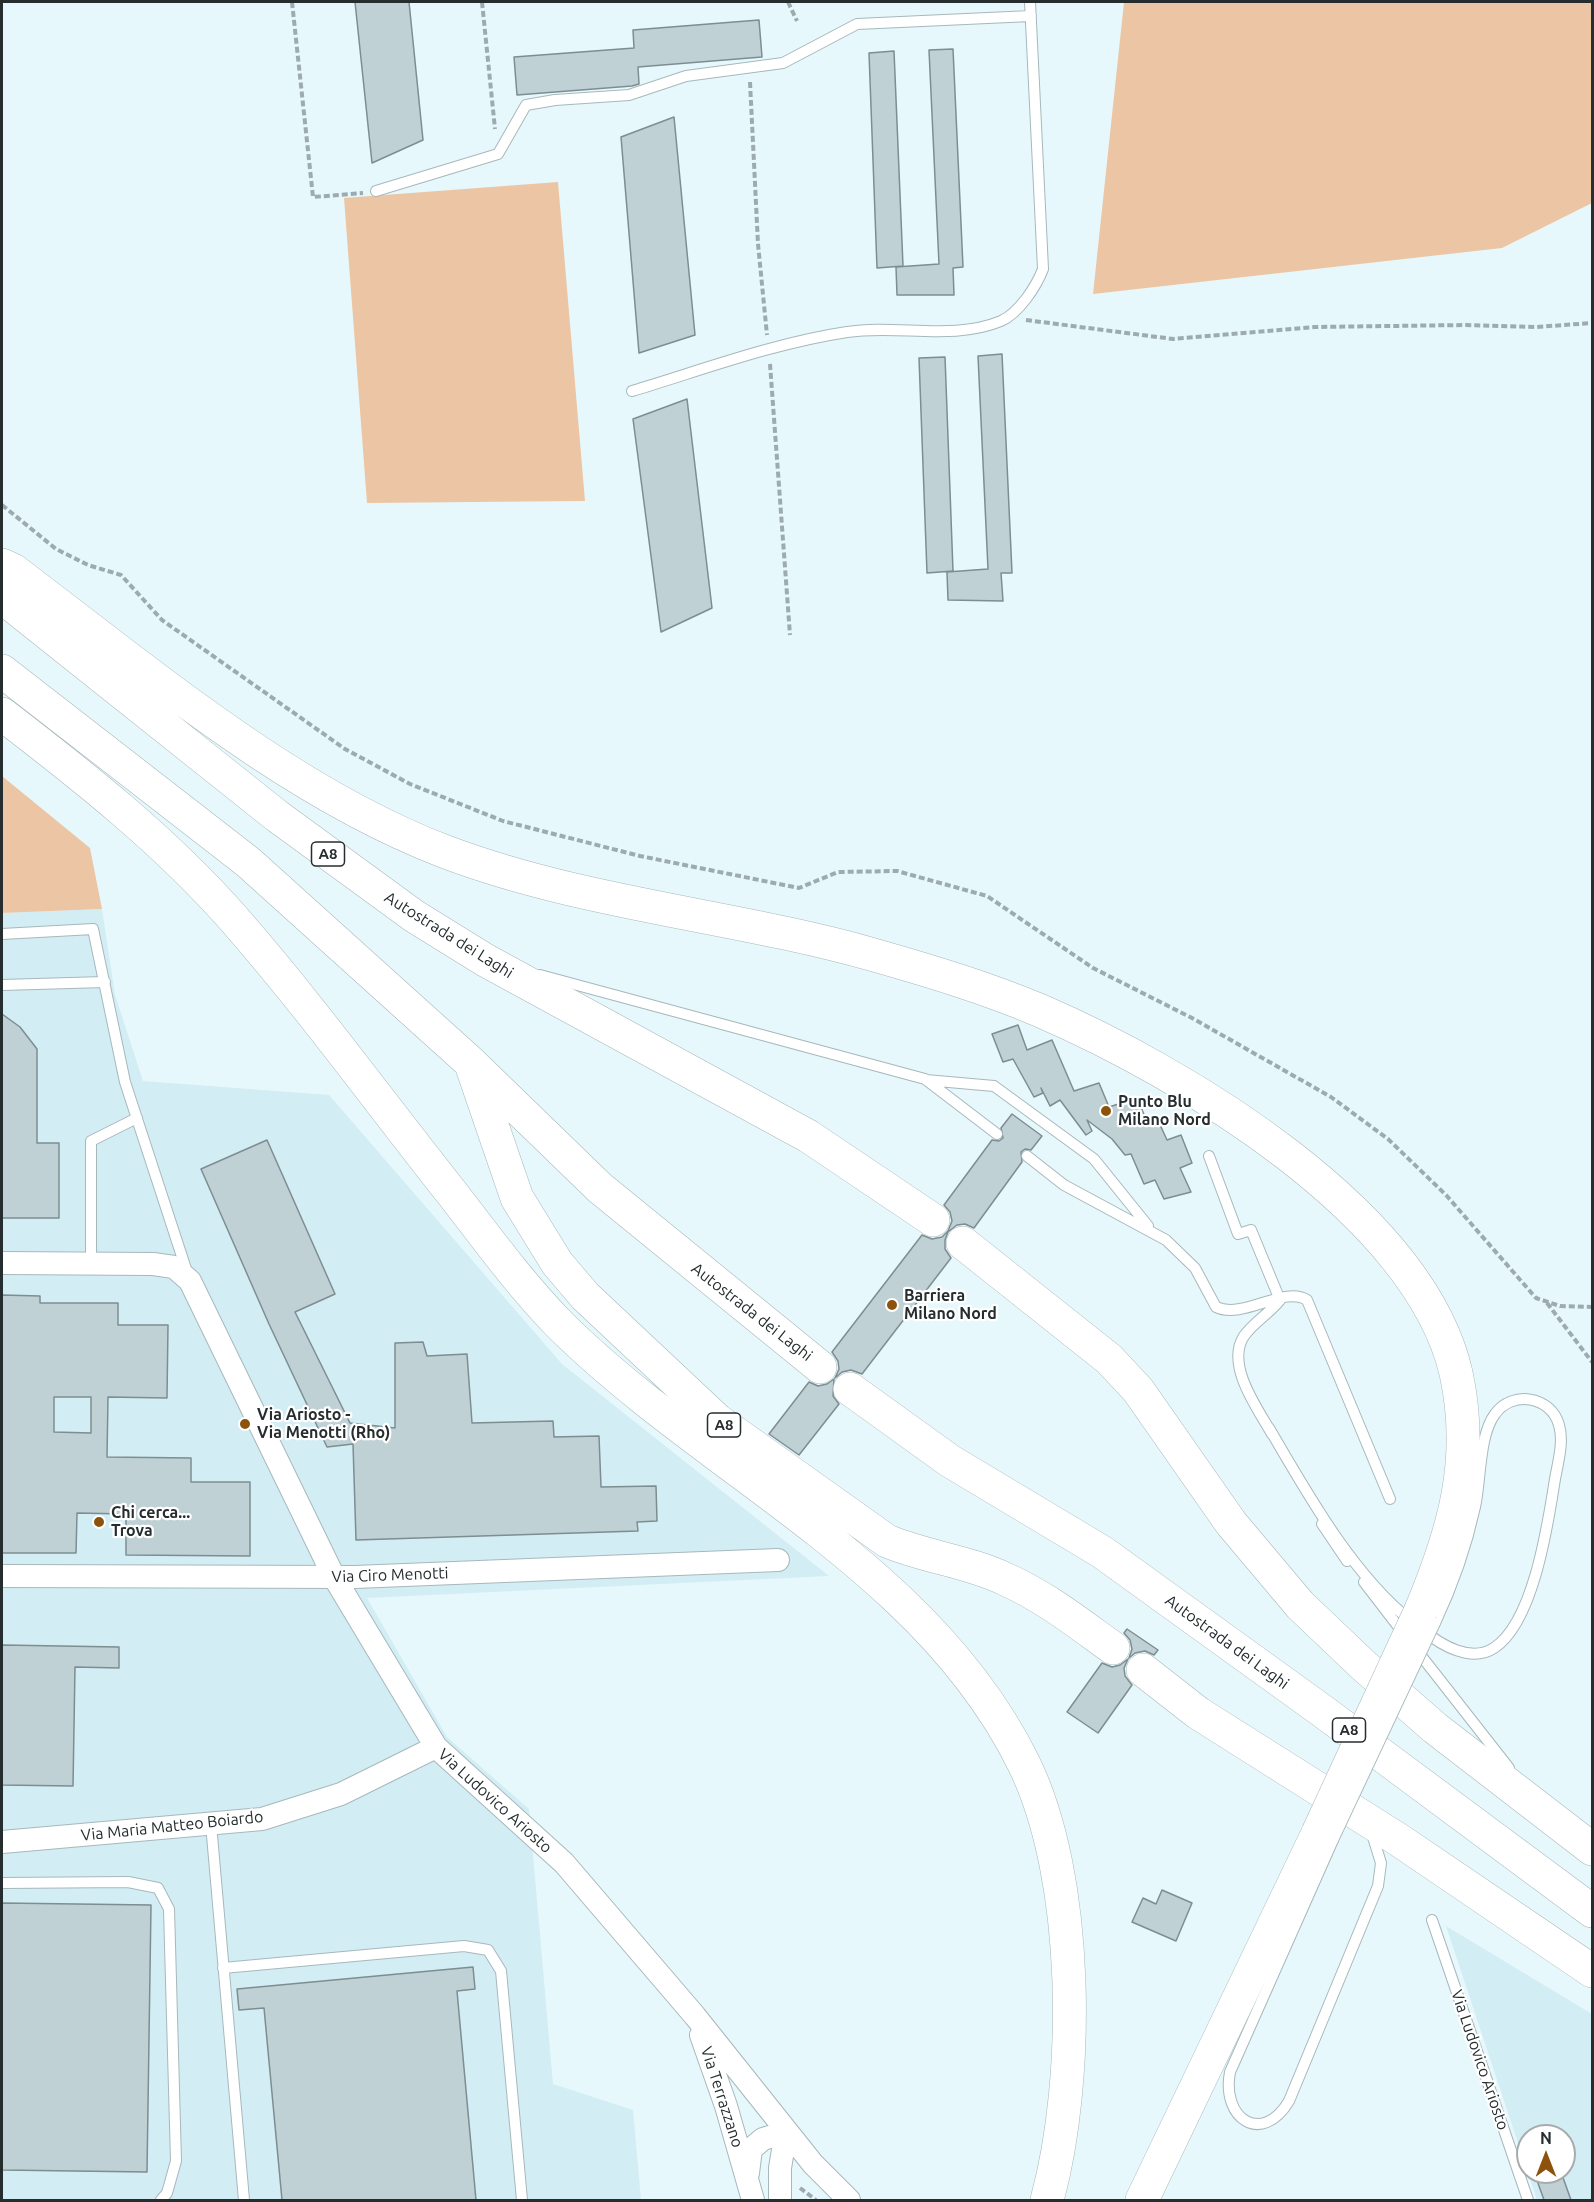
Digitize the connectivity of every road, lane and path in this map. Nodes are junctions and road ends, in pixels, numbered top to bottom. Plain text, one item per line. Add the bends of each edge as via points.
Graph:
1 (291, 2) edge
2 (482, 2) edge
3 (788, 2) edge
4 (1030, 2) edge
5 (1031, 16) junction
6 (797, 21) dead end
7 (498, 153) junction
8 (376, 191) joint
9 (1007, 317) junction
10 (1593, 322) edge
11 (632, 391) dead end
12 (2, 505) edge
13 (2, 565) edge
14 (2, 597) edge
15 (2, 671) edge
16 (2, 714) edge
17 (2, 934) edge
18 (485, 960) junction
19 (105, 982) junction
20 (2, 985) edge
21 (471, 1063) junction
22 (925, 1079) junction
23 (137, 1118) junction
24 (997, 1134) dead end
25 (1027, 1156) dead end
26 (1209, 1156) dead end
27 (933, 1220) dead end
28 (1152, 1231) junction
29 (963, 1243) dead end
30 (2, 1263) edge
31 (91, 1263) junction
32 (190, 1281) junction
33 (1280, 1300) junction
34 (1547, 1302) junction
35 (1593, 1307) edge
36 (1593, 1362) edge
37 (820, 1367) dead end
38 (850, 1389) dead end
39 (1269, 1428) junction
40 (1390, 1499) dead end
41 (778, 1560) dead end
42 (2, 1576) edge
43 (334, 1577) junction
44 (1428, 1616) junction
45 (1113, 1648) dead end
46 (1143, 1670) dead end
47 (436, 1747) junction
48 (1543, 1811) junction
49 (1366, 1820) junction
50 (211, 1824) junction
51 (1326, 1837) junction
52 (2, 1842) edge
53 (1593, 1849) edge
54 (2, 1883) edge
55 (1593, 1911) edge
56 (1432, 1920) dead end
57 (223, 1968) junction
58 (1593, 1971) edge
59 (695, 2016) junction
60 (786, 2132) junction
61 (748, 2178) junction
62 (780, 2193) edge
63 (161, 2200) edge
64 (244, 2200) edge
65 (522, 2200) edge
66 (753, 2200) edge
67 (816, 2200) edge
68 (849, 2200) edge
69 (1047, 2200) edge
70 (1142, 2200) edge
71 (1528, 2200) edge

1 - 8 path via 313,197
2 - 7 path
3 - 6 path
4 - 5 lane
5 - 7 lane via 857,24 783,63 686,76 629,95 526,105
5 - 9 lane via 1043,269 1030,293
7 - 8 lane
9 - 10 path via 1173,339 1314,327 1536,327
9 - 11 lane via 970,328 848,332 779,347
12 - 34 path via 56,549 88,565 122,575 162,620 345,749 410,784 503,821 640,856 799,888 838,872 897,871 987,896 1093,968 1192,1018 1331,1097 1388,1139 1446,1195 1521,1284
13 - 44 highway via 262,754 326,795 397,830 503,871 595,895 867,953 1036,1009 1109,1042 1194,1090 1301,1165 1386,1244 1429,1305 1446,1338 1456,1375 1463,1454 1457,1505
14 - 18 highway, Autostrada dei Laghi / A8 via 277,816 414,916
15 - 21 highway, Autostrada dei Laghi / A8 via 248,862
16 - 69 highway via 137,821 200,882 279,974 557,1321 625,1384 837,1545 887,1588 935,1636 986,1698 1028,1770 1054,1857 1062,1902 1068,1974 1068,2067 1060,2143
17 - 19 lane via 93,929
18 - 22 lane
18 - 27 highway, Autostrada dei Laghi / A8 via 808,1137
19 - 20 lane
19 - 23 lane via 125,1082
21 - 37 highway, Autostrada dei Laghi / A8 via 600,1188
21 - 45 highway, A8 via 517,1198 557,1263 592,1303 694,1400 886,1541 1004,1578 1055,1606
22 - 24 lane
22 - 28 lane via 994,1086 1094,1159
23 - 31 lane via 91,1141
23 - 32 lane
25 - 28 lane via 1064,1185
26 - 33 lane via 1238,1234 1251,1230
28 - 33 lane via 1195,1268 1216,1307 1229,1310
29 - 48 highway via 1109,1359 1138,1390 1231,1523 1300,1605 1435,1728
30 - 31 street
31 - 32 street via 164,1264 183,1272
32 - 43 street, Via Ludovico Ariosto
33 - 39 lane via 1244,1337 1238,1355 1244,1380
33 - 40 lane via 1296,1296 1311,1306
34 - 35 path
34 - 36 path
38 - 55 highway, Autostrada dei Laghi / A8 via 950,1461 1102,1552
39 - 44 lane via 1351,1556 1385,1597 1445,1646 1477,1652 1495,1647 1505,1636 1534,1580 1560,1451 1555,1415 1537,1401 1520,1399 1502,1406 1490,1422 1466,1546 1454,1581
39 - 48 lane via 1331,1541
41 - 43 street, Via Ciro Menotti
42 - 43 street, Via Ciro Menotti
43 - 47 street, Via Ludovico Ariosto
44 - 51 highway, bridge
46 - 49 highway via 1198,1713
47 - 50 street, Via Maria Matteo Boiardo via 341,1794 262,1819
47 - 59 street, Via Ludovico Ariosto via 564,1863
48 - 53 highway
49 - 51 lane via 1381,1863 1378,1886 1289,2101 1274,2119 1266,2123 1249,2122 1240,2119 1228,2100 1230,2072
49 - 58 highway
50 - 52 street, Via Maria Matteo Boiardo
50 - 57 lane
51 - 70 highway
54 - 63 lane via 129,1882 158,1888 169,1908 176,2161 167,2193
56 - 71 lane, Via Ludovico Ariosto
57 - 64 lane
57 - 65 lane via 464,1946 488,1950 501,1971
59 - 60 street, Via Ludovico Ariosto
59 - 61 street, Via Terrazzano
60 - 61 street, Via Terrazzano via 763,2139 751,2149
60 - 62 street
60 - 68 street, Via Ludovico Ariosto
61 - 66 street, Via Terrazzano
62 - 67 path via 795,2185

